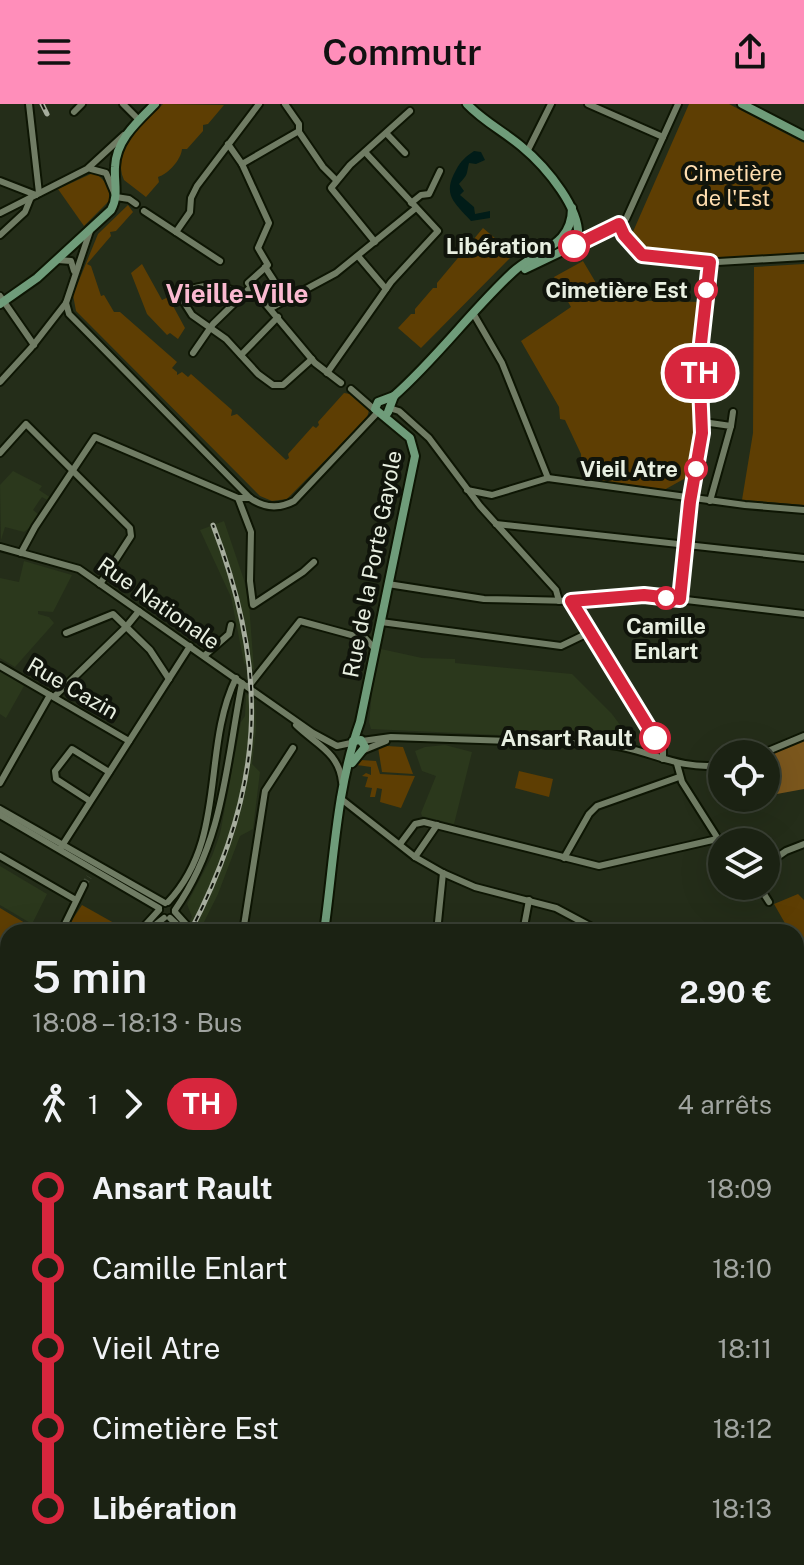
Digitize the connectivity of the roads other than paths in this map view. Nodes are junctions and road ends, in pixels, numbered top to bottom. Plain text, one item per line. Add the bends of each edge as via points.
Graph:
1 (29, 104) edge
2 (82, 104) edge
3 (123, 104) edge
4 (155, 104) edge
5 (259, 104) edge
6 (285, 104) edge
7 (465, 104) edge
8 (551, 104) edge
9 (588, 104) edge
10 (680, 104) edge
11 (742, 104) edge
12 (753, 104) edge
13 (410, 111) dead end
14 (74, 112) dead end
15 (139, 120) junction
16 (299, 130) junction
17 (129, 131) junction
18 (804, 133) edge
19 (387, 134) junction
20 (663, 137) junction
21 (228, 144) junction
22 (365, 152) junction
23 (527, 152) junction
24 (405, 153) dead end
25 (242, 164) junction
26 (87, 169) junction
27 (440, 171) dead end
28 (336, 180) junction
29 (0, 181) edge
30 (35, 195) junction
31 (116, 197) junction
32 (136, 204) dead end
33 (413, 206) junction
34 (144, 211) dead end
35 (0, 213) edge
36 (619, 224) junction
37 (90, 231) junction
38 (176, 232) junction
39 (0, 235) edge
40 (572, 239) junction
41 (375, 242) junction
42 (358, 256) junction
43 (804, 257) edge
44 (58, 260) junction
45 (220, 261) dead end
46 (710, 262) junction
47 (265, 267) junction
48 (73, 278) junction
49 (252, 286) junction
50 (386, 289) junction
51 (239, 298) junction
52 (287, 300) junction
53 (1, 301) edge
54 (66, 303) junction
55 (271, 308) junction
56 (473, 313) junction
57 (277, 318) junction
58 (210, 327) junction
59 (34, 345) junction
60 (193, 353) dead end
61 (241, 355) junction
62 (312, 359) junction
63 (327, 373) junction
64 (0, 382) edge
65 (341, 383) dead end
66 (351, 389) dead end
67 (384, 410) junction
68 (733, 412) dead end
69 (703, 422) junction
70 (731, 426) junction
71 (0, 453) edge
72 (72, 471) junction
73 (548, 478) junction
74 (467, 490) junction
75 (238, 498) junction
76 (250, 498) junction
77 (690, 498) junction
78 (710, 501) junction
79 (804, 510) edge
80 (496, 524) junction
81 (685, 545) junction
82 (0, 547) edge
83 (21, 553) junction
84 (804, 558) edge
85 (314, 562) dead end
86 (100, 584) junction
87 (388, 584) junction
88 (680, 599) junction
89 (559, 601) junction
90 (571, 601) junction
91 (139, 611) junction
92 (804, 614) edge
93 (381, 622) junction
94 (231, 625) dead end
95 (126, 627) junction
96 (590, 632) junction
97 (66, 633) dead end
98 (190, 646) junction
99 (375, 649) junction
100 (204, 656) junction
101 (0, 666) edge
102 (169, 679) junction
103 (242, 683) junction
104 (52, 696) junction
105 (308, 731) junction
106 (804, 736) edge
107 (298, 740) dead end
108 (129, 741) junction
109 (780, 746) edge
110 (356, 747) junction
111 (293, 748) dead end
112 (660, 758) junction
113 (677, 764) junction
114 (708, 765) edge
115 (689, 766) junction
116 (109, 772) junction
117 (679, 777) junction
118 (0, 783) edge
119 (342, 785) junction
120 (342, 800) junction
121 (90, 801) junction
122 (0, 812) edge
123 (437, 825) junction
124 (710, 828) edge
125 (400, 844) junction
126 (708, 844) edge
127 (804, 844) edge
128 (61, 847) junction
129 (780, 855) edge
130 (0, 856) edge
131 (415, 857) junction
132 (564, 858) junction
133 (95, 866) junction
134 (443, 873) junction
135 (89, 877) tunnel mouth
136 (84, 885) tunnel mouth
137 (76, 900) junction
138 (529, 900) junction
139 (163, 906) junction
140 (171, 914) junction
141 (66, 924) edge
142 (146, 924) edge
143 (157, 924) edge
144 (179, 924) edge
145 (183, 924) edge
146 (244, 924) edge
147 (325, 924) edge
148 (438, 924) edge
149 (524, 924) edge
150 (586, 924) edge

1 - 30 street
2 - 14 street
3 - 15 street
4 - 15 main road
5 - 21 street
6 - 16 street
7 - 23 main road via 479,121
8 - 23 street
9 - 20 street
10 - 20 street
11 - 18 main road
12 - 18 main road
13 - 19 street
15 - 17 main road
16 - 25 street
16 - 28 street
17 - 26 street
17 - 31 main road via 115,162
19 - 22 street
19 - 24 street
20 - 36 street via 628,217
21 - 25 street
21 - 38 street via 195,189 189,214
22 - 28 street
22 - 33 street
23 - 40 main road via 572,208
25 - 47 street via 269,223 258,248
26 - 30 street
26 - 31 street via 106,173
27 - 33 street via 429,194
28 - 41 street via 331,188
29 - 30 street
30 - 35 street
30 - 39 street
31 - 32 street
31 - 37 main road
33 - 41 street
33 - 50 street via 438,231
34 - 38 street
36 - 40 street via 592,237
36 - 46 street via 642,255
37 - 44 main road
37 - 48 street
38 - 45 street
40 - 56 main road via 522,265
41 - 42 street
42 - 50 street
42 - 52 street
43 - 46 street
44 - 48 street via 71,261
44 - 53 main road
46 - 69 street via 699,361
47 - 49 street via 248,283
47 - 52 street
48 - 54 street
49 - 51 street
49 - 55 street
50 - 63 street
51 - 58 street
51 - 58 street via 207,284 178,293 192,315
52 - 55 street
53 - 59 street
54 - 59 street
54 - 76 street via 69,314
55 - 57 street
56 - 67 main road
56 - 73 street via 502,363
57 - 61 street
57 - 62 street
58 - 60 street
58 - 61 street
59 - 64 street
61 - 62 street via 279,387
62 - 63 street
63 - 65 street
66 - 67 street
67 - 74 street via 398,410 422,430
67 - 76 street via 291,503 268,506
67 - 87 main road, Rue de la Porte Gayole via 412,441 415,453
68 - 70 street
69 - 70 street
69 - 77 street
70 - 78 street
71 - 72 street via 26,424
72 - 75 street via 95,437
72 - 83 street
72 - 86 street via 132,531
73 - 74 street via 492,495
73 - 77 street
74 - 80 street
75 - 76 street
75 - 85 street via 251,532 253,605
77 - 78 street
77 - 81 street
78 - 79 street
80 - 81 street
80 - 89 street via 555,588
81 - 84 street
81 - 88 street
82 - 83 street, Rue Nationale
83 - 86 street, Rue Nationale via 74,567
86 - 91 street, Rue Nationale
87 - 89 street via 484,599
87 - 93 main road, Rue de la Porte Gayole
88 - 90 street via 644,595
88 - 92 street
89 - 90 street
90 - 96 street
91 - 95 street
91 - 98 street, Rue Nationale
93 - 96 street via 561,646
93 - 99 main road, Rue de la Porte Gayole
94 - 100 street via 229,634
95 - 97 street via 113,614
95 - 102 street via 152,652
95 - 104 street
96 - 112 street via 658,743
98 - 100 street, Rue Nationale
98 - 102 street
99 - 103 street via 366,639 300,621
99 - 110 main road, Rue de la Porte Gayole
100 - 103 street, Rue Nationale
101 - 104 street, Rue Cazin
102 - 108 street
103 - 105 street, Rue Nationale
103 - 139 street via 224,709 205,835 184,882
103 - 140 street via 215,829 200,870
104 - 108 street, Rue Cazin
104 - 118 street
105 - 107 street
105 - 110 street, Rue Nationale via 337,746
105 - 119 street, Rue Nationale via 335,759
106 - 109 street
108 - 116 street
110 - 112 street via 401,738 609,745
110 - 119 main road
110 - 120 main road
111 - 146 street via 265,791
112 - 113 street
113 - 115 street
113 - 117 street
114 - 115 street
115 - 117 street
116 - 121 street
116 - 121 street via 72,749 55,771 56,779
117 - 124 street
117 - 132 street via 594,808
119 - 120 main road
120 - 125 street
120 - 147 main road
121 - 128 street
122 - 128 street
123 - 125 street via 417,823
123 - 131 street
123 - 132 street
125 - 131 street
126 - 132 street via 607,865
127 - 129 street
128 - 133 street
130 - 137 street
131 - 134 street
133 - 135 street
133 - 139 street
134 - 138 street
134 - 148 street
136 - 137 street
137 - 141 street
138 - 149 street
138 - 150 street
139 - 140 street
139 - 140 street
139 - 142 street
140 - 143 street
140 - 144 street
140 - 145 street

